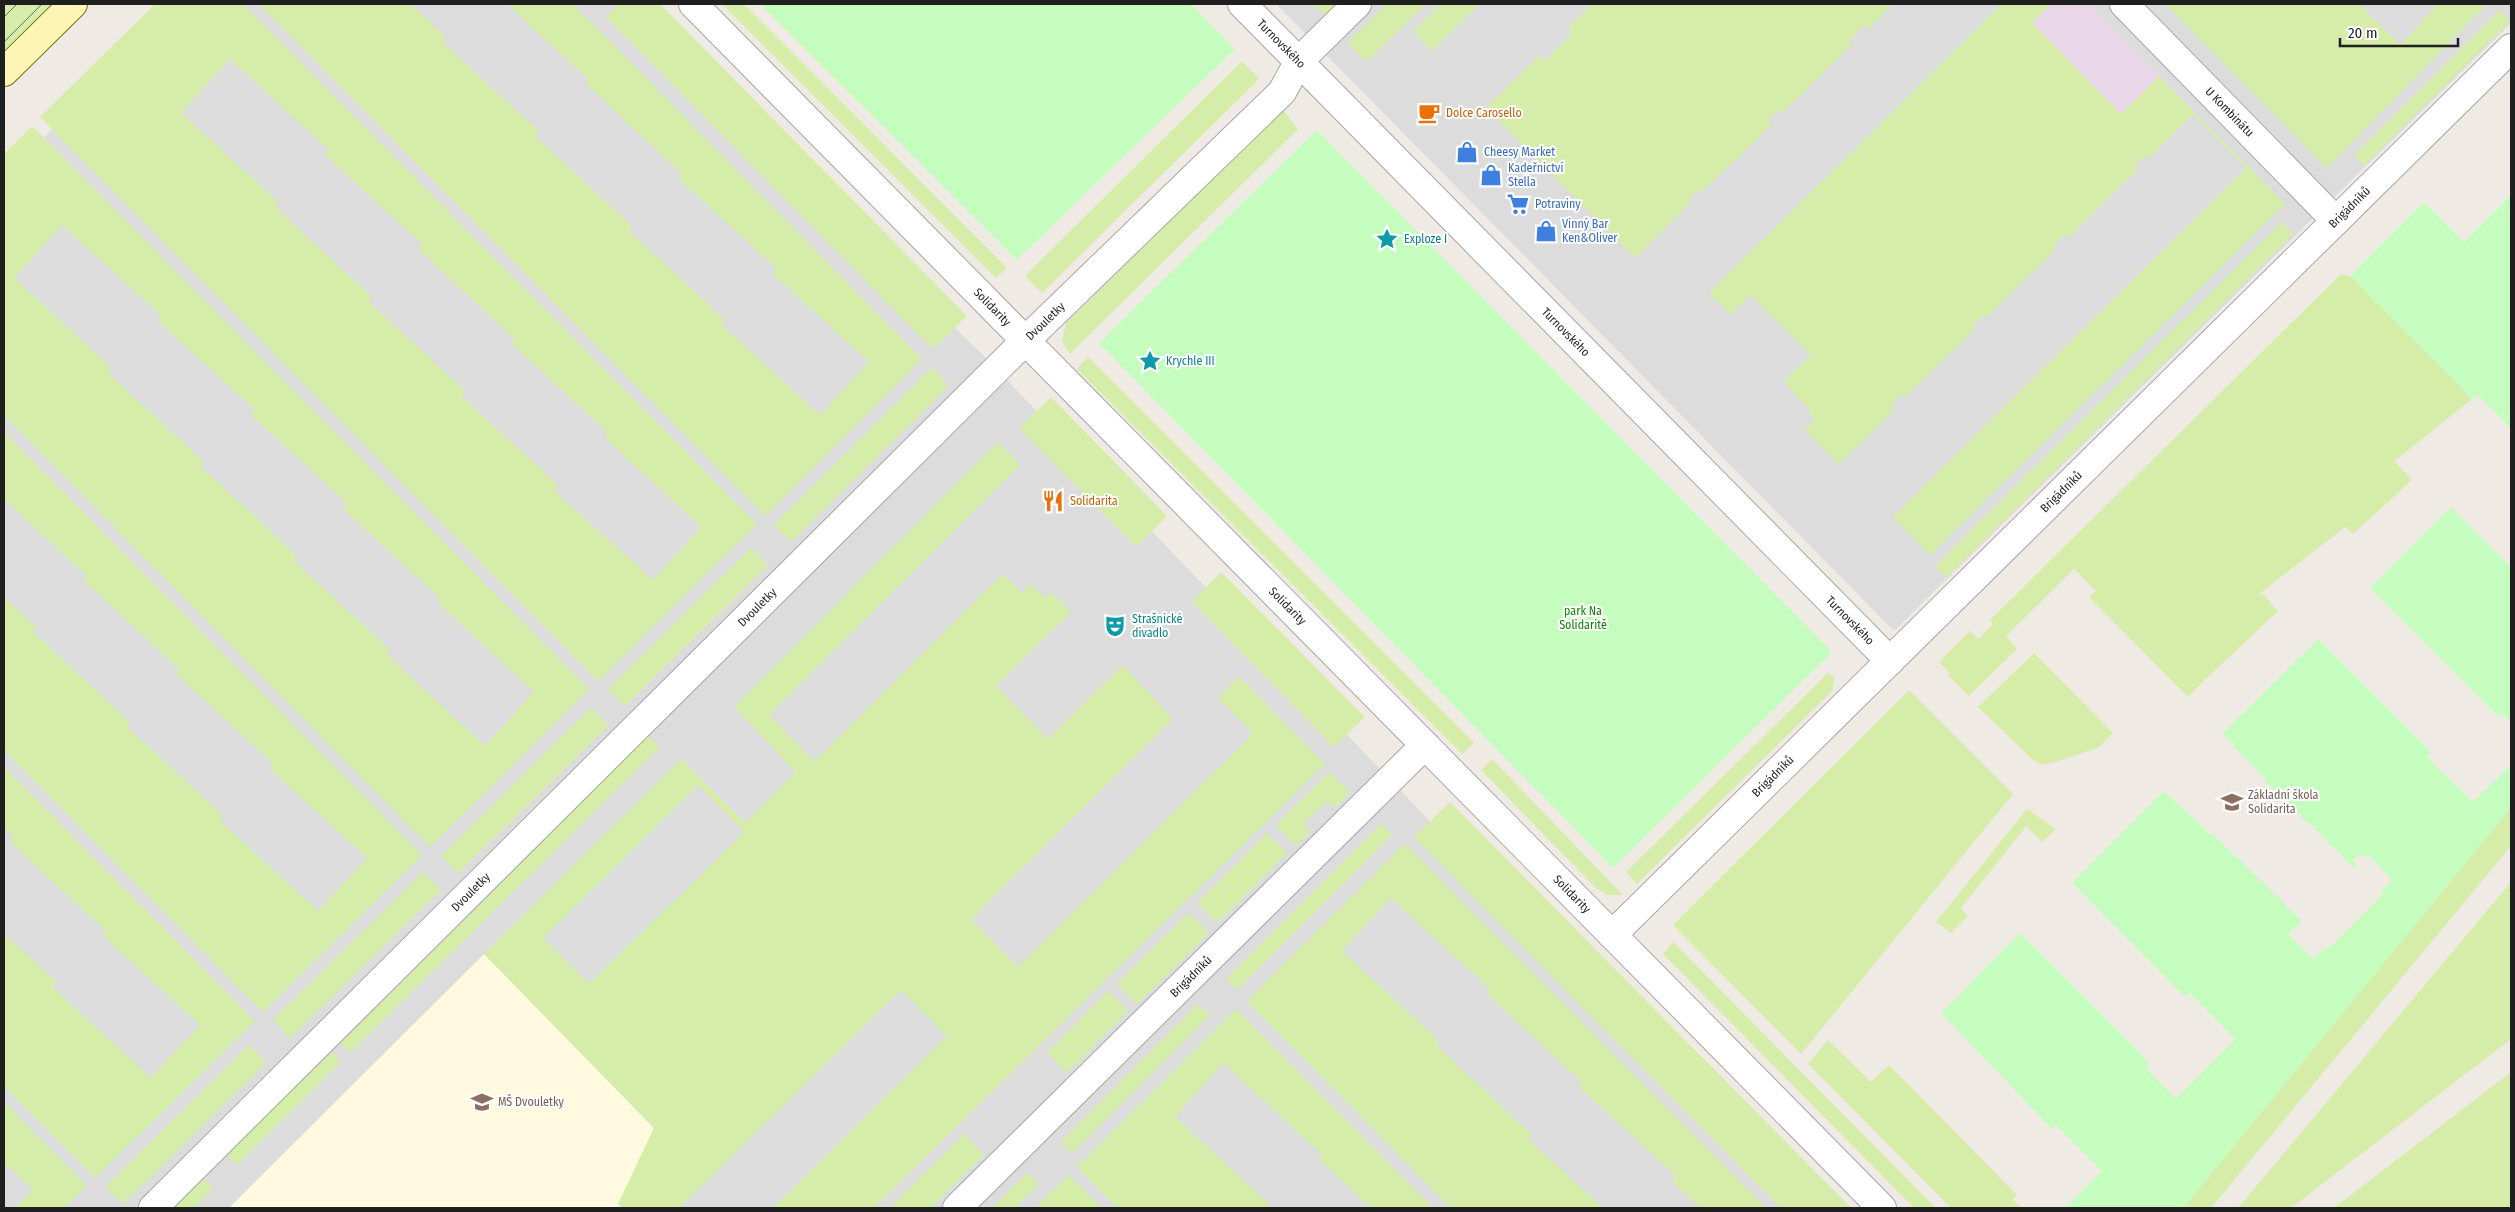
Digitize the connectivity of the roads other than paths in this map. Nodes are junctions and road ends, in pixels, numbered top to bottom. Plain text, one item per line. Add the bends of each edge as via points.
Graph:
1 (73, 4) edge
2 (693, 4) edge
3 (1242, 4) edge
4 (1357, 4) edge
5 (2124, 4) edge
6 (2511, 48) edge
7 (1299, 61) junction
8 (4, 72) edge
9 (2336, 221) junction
10 (1026, 340) junction
11 (1890, 661) junction
12 (1424, 745) junction
13 (1612, 935) junction
14 (153, 1208) edge
15 (957, 1208) edge
16 (1882, 1208) edge

1 - 8 main road
2 - 10 street, Solidarity
3 - 7 street, Turnovského
4 - 7 street, Dvouletky
5 - 9 street, U Kombinátu
6 - 9 street, Brigádníků
7 - 10 street, Dvouletky via 1282,92
7 - 11 street, Turnovského
9 - 11 street, Brigádníků
10 - 12 street, Solidarity
10 - 14 street, Dvouletky
11 - 13 street, Brigádníků
12 - 13 street, Solidarity
12 - 15 street, Brigádníků
13 - 16 street, Solidarity

